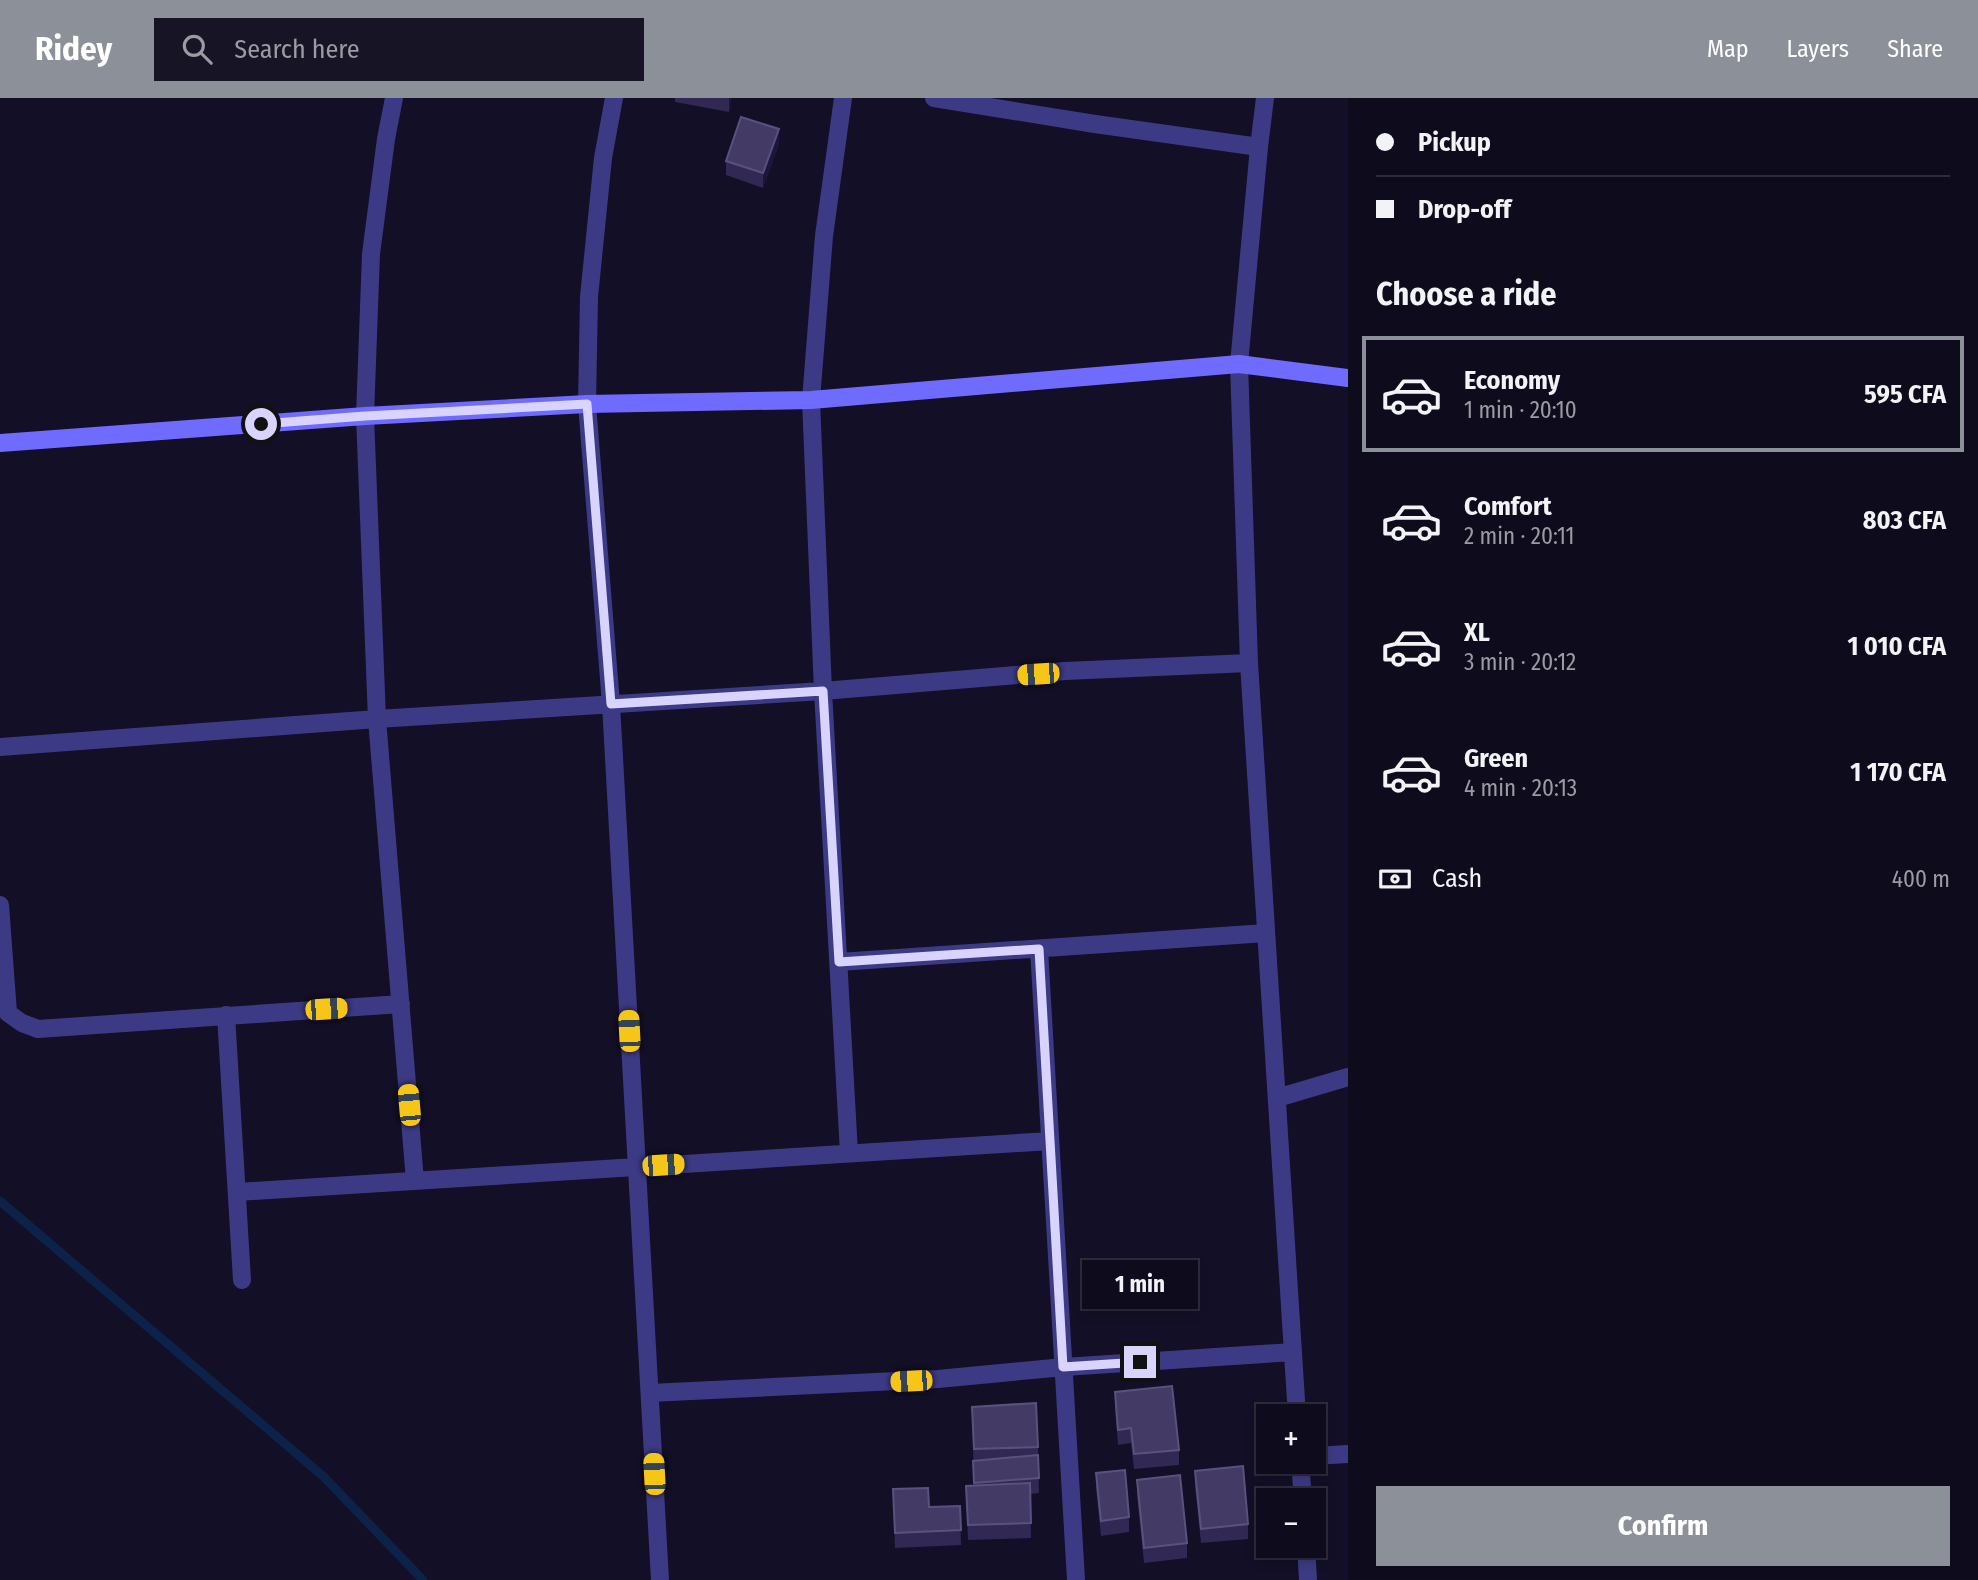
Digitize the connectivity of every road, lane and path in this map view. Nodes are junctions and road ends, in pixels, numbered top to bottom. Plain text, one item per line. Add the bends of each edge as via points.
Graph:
1 (394, 98) edge
2 (614, 98) edge
3 (843, 98) edge
4 (934, 98) edge
5 (1265, 98) edge
6 (1259, 147) junction
7 (1238, 364) junction
8 (1348, 378) edge
9 (811, 400) junction
10 (587, 404) junction
11 (365, 416) junction
12 (0, 443) edge
13 (1248, 663) junction
14 (823, 691) junction
15 (611, 704) junction
16 (377, 719) junction
17 (0, 747) edge
18 (0, 905) edge
19 (1266, 933) junction
20 (1039, 949) junction
21 (839, 962) junction
22 (401, 1004) junction
23 (226, 1015) junction
24 (1348, 1077) edge
25 (1277, 1098) junction
26 (1050, 1141) junction
27 (849, 1153) junction
28 (637, 1167) junction
29 (415, 1181) junction
30 (237, 1192) junction
31 (242, 1280) dead end
32 (1293, 1352) junction
33 (1063, 1367) junction
34 (650, 1394) junction
35 (1296, 1404) edge
36 (1348, 1454) edge
37 (1326, 1455) edge
38 (1307, 1558) edge
39 (660, 1580) edge
40 (1076, 1580) edge
41 (1308, 1580) edge

1 - 11 street via 371,254
2 - 10 street via 589,297
3 - 9 street via 824,236
4 - 6 street
5 - 6 street
6 - 7 street
7 - 8 main road
7 - 9 main road
7 - 13 street
9 - 10 main road
9 - 14 street
10 - 11 main road
10 - 15 street
11 - 12 main road
11 - 16 street
13 - 14 street via 1065,671
13 - 19 street
14 - 15 street
14 - 21 street
15 - 16 street
15 - 28 street
16 - 17 street
16 - 22 street
18 - 23 street via 8,1013 22,1023 38,1029
19 - 20 street
19 - 25 street
20 - 21 street
20 - 26 street
21 - 27 street
22 - 23 street
22 - 29 street
23 - 30 street
24 - 25 street
25 - 32 street
26 - 27 street
26 - 33 street
27 - 28 street
28 - 29 street
28 - 34 street
29 - 30 street
30 - 31 street
32 - 33 street
32 - 35 street
33 - 34 street via 937,1379
33 - 40 street
34 - 39 street
36 - 37 street
38 - 41 street

